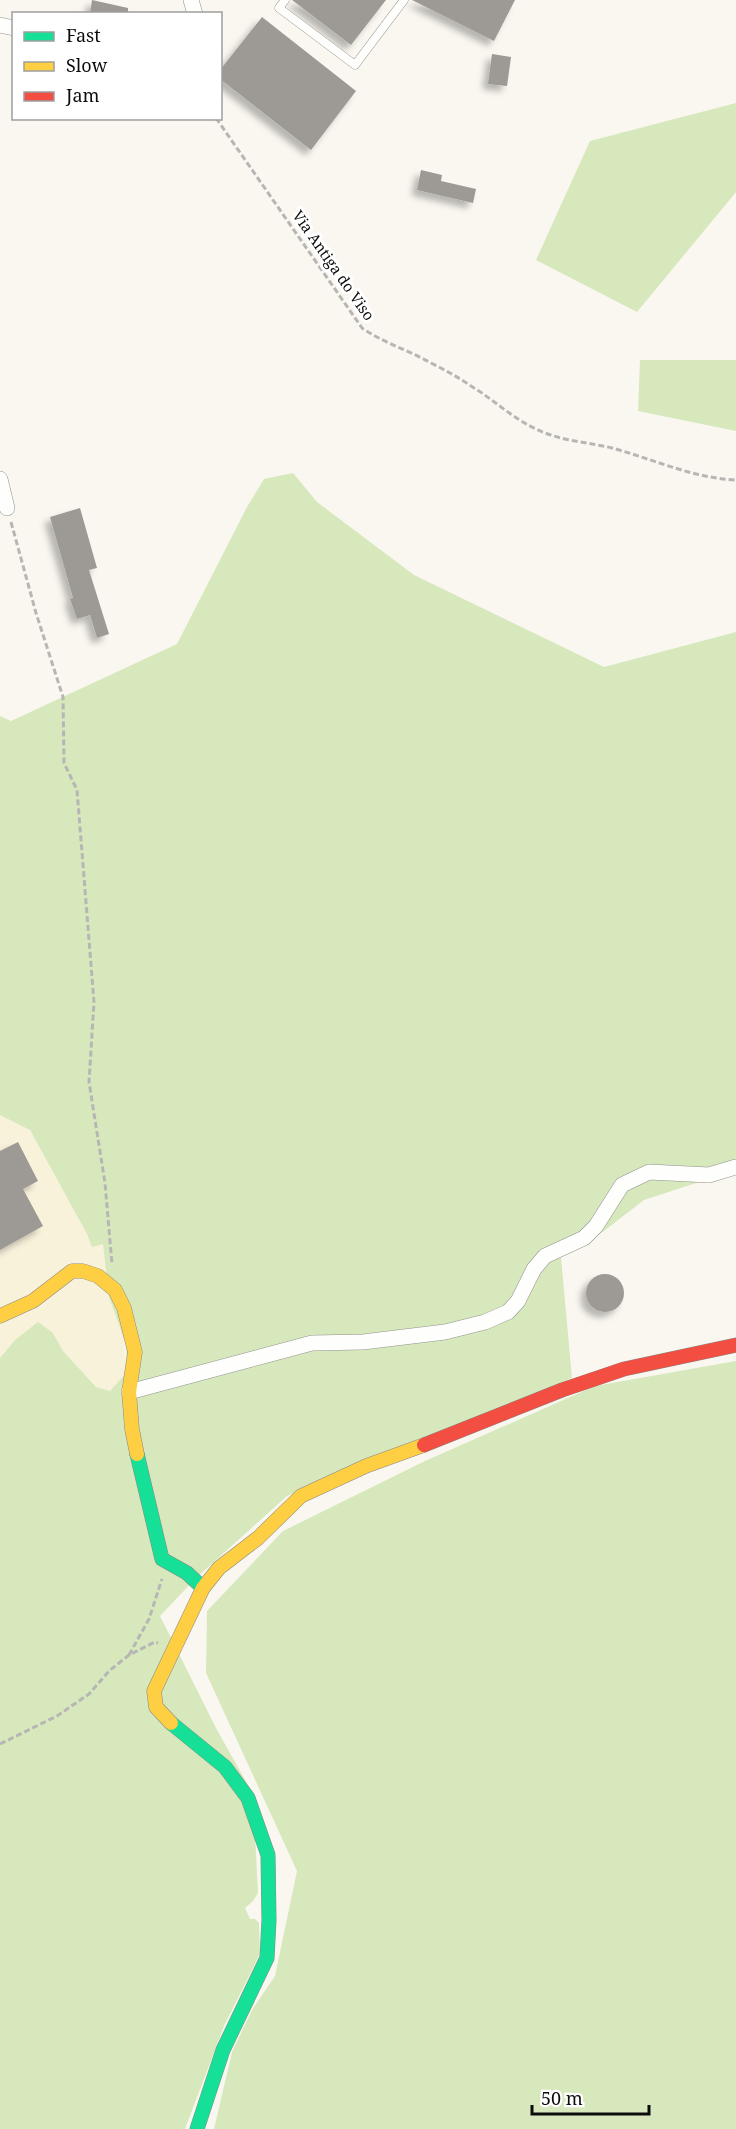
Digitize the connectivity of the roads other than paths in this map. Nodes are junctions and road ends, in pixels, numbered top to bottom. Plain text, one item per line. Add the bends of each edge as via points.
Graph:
1 (285, 0) edge
2 (404, 0) edge
3 (0, 479) edge
4 (7, 508) road end
5 (736, 1167) edge
6 (0, 1316) edge
7 (736, 1345) edge
8 (129, 1392) junction
9 (204, 1588) junction
10 (197, 2129) edge

1 - 2 lane via 279,8 355,65
3 - 4 street
5 - 8 street via 710,1175 649,1172 622,1185 596,1226 584,1238 545,1256 518,1301 508,1312 485,1322 445,1332 363,1342 312,1343
6 - 8 street via 33,1301 72,1271 98,1276 115,1290 124,1308 135,1352
7 - 9 street via 624,1369 366,1466 301,1496 258,1538 219,1568
8 - 9 street via 139,1466 162,1559
9 - 10 street via 154,1690 156,1707 225,1767 248,1798 268,1855 270,1920 267,1958 223,2050

